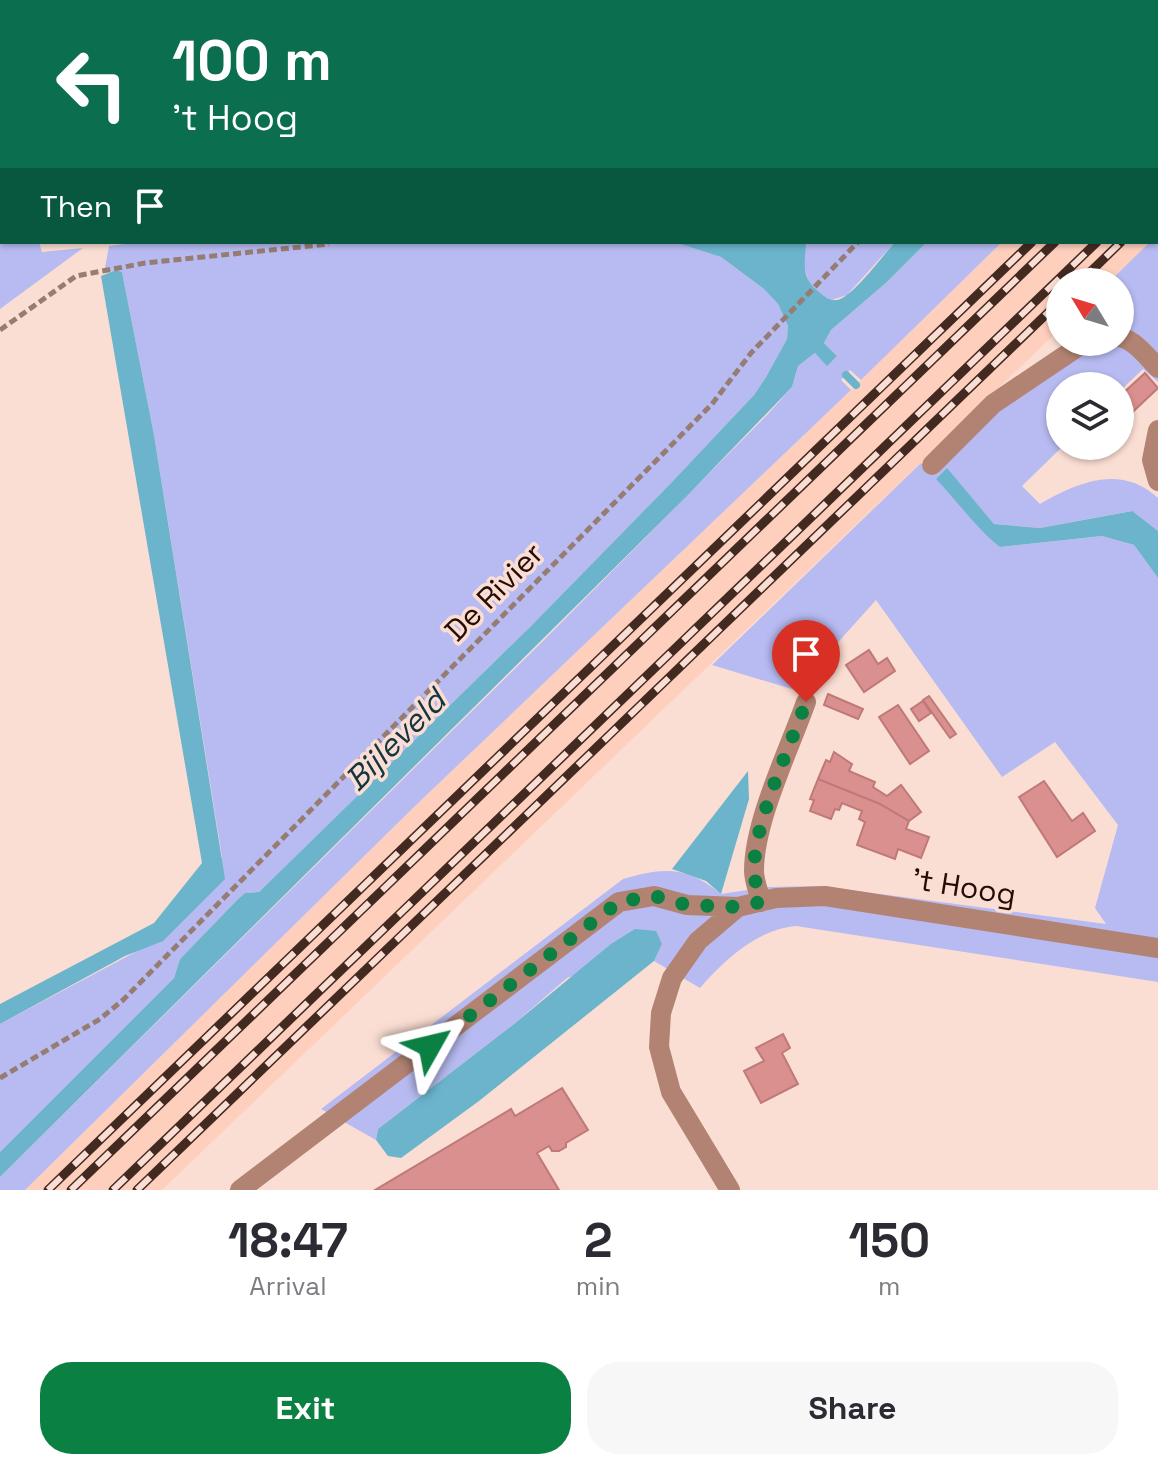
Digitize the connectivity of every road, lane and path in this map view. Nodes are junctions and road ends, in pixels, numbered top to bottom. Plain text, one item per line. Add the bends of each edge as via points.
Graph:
1 (329, 244) edge
2 (856, 244) edge
3 (0, 330) edge
4 (1134, 345) edge
5 (1064, 356) edge
6 (1158, 368) edge
7 (1158, 430) edge
8 (932, 465) dead end
9 (1158, 481) edge
10 (806, 702) dead end
11 (761, 902) junction
12 (738, 907) junction
13 (1158, 948) edge
14 (0, 1078) edge
15 (240, 1190) edge
16 (730, 1190) edge

1 - 3 path via 145,263 76,276
2 - 14 path, De Rivier via 751,353 712,404 123,1000
4 - 6 street
5 - 8 street via 993,404
7 - 9 street via 1152,460
10 - 11 street via 755,851
11 - 12 street, 't Hoog
11 - 13 street, 't Hoog via 825,896
12 - 15 street via 687,905 654,896 619,902
12 - 16 street, 't Hoog via 698,941 672,978 661,1013 659,1047 671,1092

